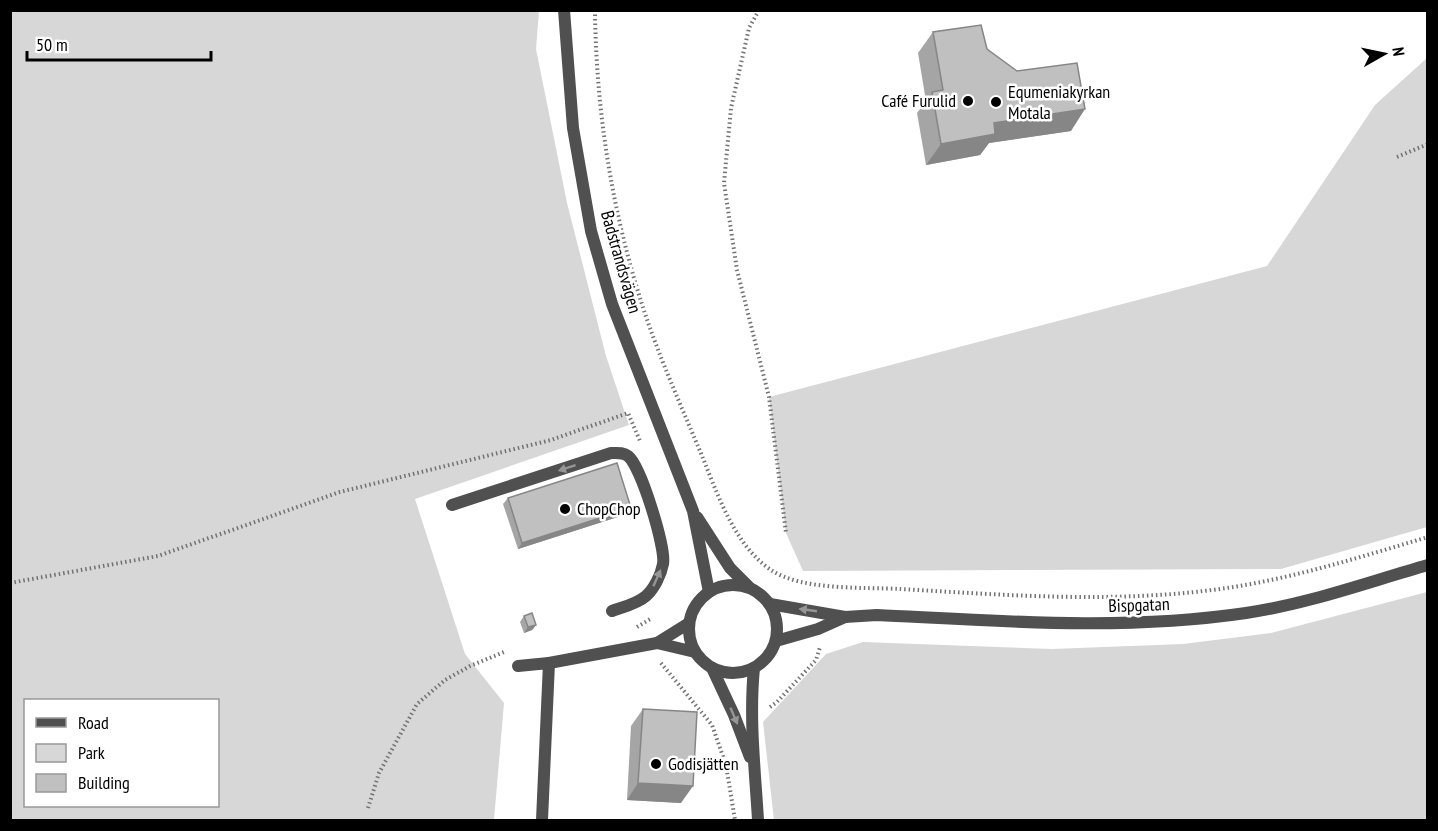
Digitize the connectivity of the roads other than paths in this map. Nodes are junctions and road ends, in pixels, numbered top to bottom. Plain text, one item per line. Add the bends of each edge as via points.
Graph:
1 (564, 10) edge
2 (452, 505) dead end
3 (693, 511) junction
4 (1428, 565) edge
5 (749, 588) junction
6 (709, 592) junction
7 (770, 603) junction
8 (612, 611) dead end
9 (845, 617) junction
10 (689, 623) junction
11 (776, 641) junction
12 (657, 643) junction
13 (695, 652) junction
14 (549, 663) junction
15 (518, 666) dead end
16 (712, 668) junction
17 (754, 668) junction
18 (753, 766) junction
19 (542, 820) edge
20 (758, 820) edge

1 - 3 street, Badstrandsvägen via 573,128 591,231 612,304
8 -> 2 street via 645,597 663,563 657,524 628,455 611,453
3 - 5 street, Badstrandsvägen via 730,568
3 - 6 street, Badstrandsvägen
4 - 9 street, Bispgatan via 1309,600 1189,621 1117,624
5 - 6 street via 722,586
5 - 7 street, Badstrandsvägen
6 - 10 street via 699,601
9 -> 7 street, Bispgatan
7 - 11 street via 775,615
9 - 11 street, Bispgatan
10 - 12 street
10 - 13 street
11 - 17 street via 764,661
12 - 13 street
12 - 14 street
13 - 16 street
14 - 15 street
14 - 19 street
16 - 17 street via 733,673
16 -> 18 street
17 - 18 street
18 - 20 street

